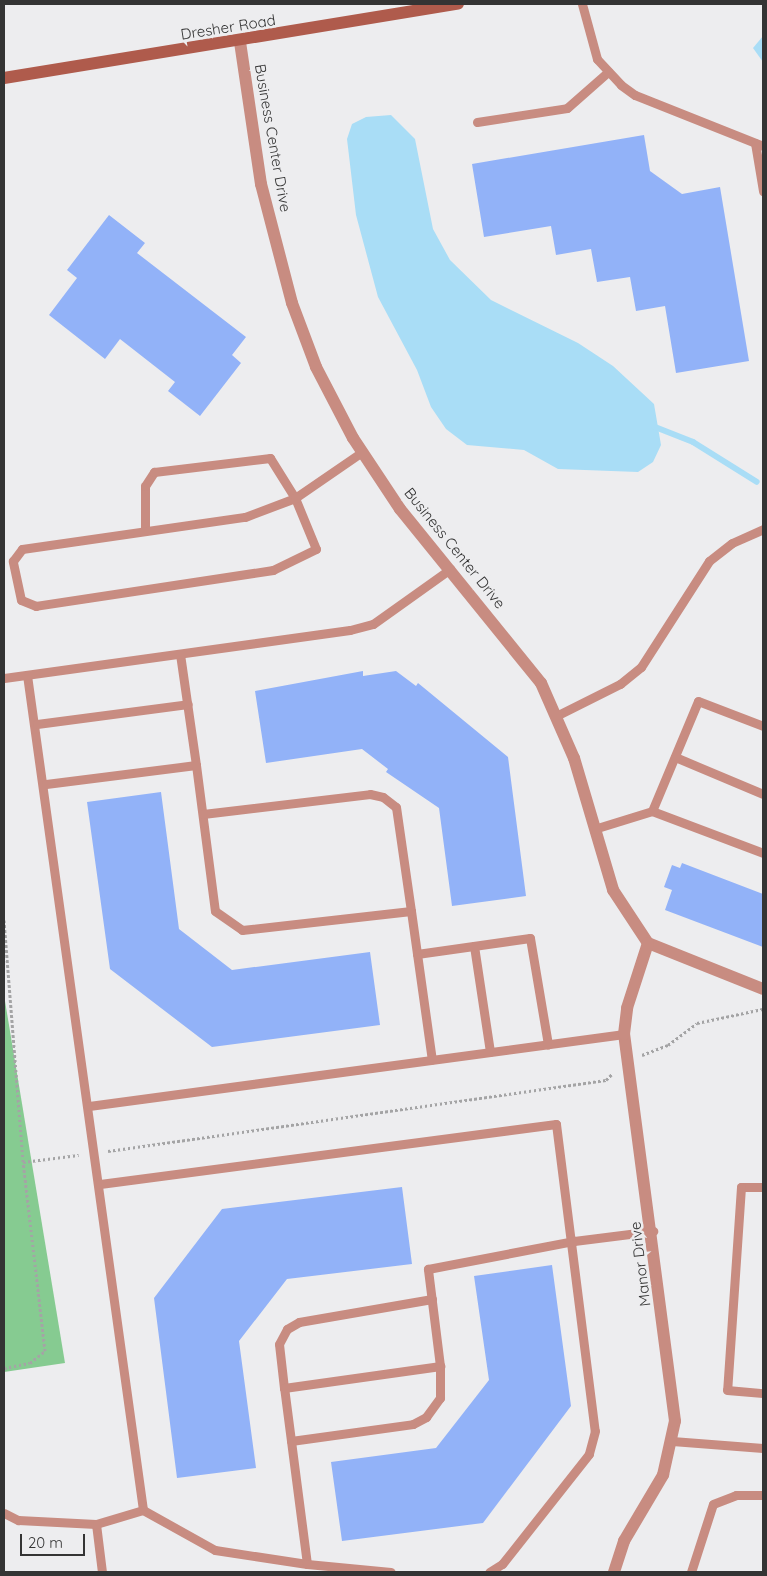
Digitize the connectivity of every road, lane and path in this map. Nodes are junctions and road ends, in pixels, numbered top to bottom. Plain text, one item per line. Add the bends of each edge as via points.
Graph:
1 (458, 4) edge
2 (582, 4) edge
3 (240, 42) junction
4 (608, 72) junction
5 (4, 78) edge
6 (477, 122) dead end
7 (759, 145) edge
8 (763, 191) edge
9 (362, 452) junction
10 (295, 498) junction
11 (763, 530) edge
12 (145, 531) junction
13 (450, 569) junction
14 (180, 654) junction
15 (27, 675) junction
16 (4, 678) edge
17 (188, 704) junction
18 (556, 716) junction
19 (38, 724) junction
20 (763, 726) edge
21 (675, 757) junction
22 (196, 765) junction
23 (46, 784) junction
24 (763, 794) edge
25 (652, 811) junction
26 (203, 814) junction
27 (594, 829) junction
28 (763, 853) edge
29 (411, 911) junction
30 (4, 920) edge
31 (648, 943) junction
32 (474, 946) junction
33 (417, 954) junction
34 (763, 989) edge
35 (763, 1010) edge
36 (624, 1034) junction
37 (548, 1044) junction
38 (490, 1052) junction
39 (432, 1060) junction
40 (629, 1060) junction
41 (88, 1106) junction
42 (95, 1153) junction
43 (23, 1162) junction
44 (100, 1184) junction
45 (763, 1187) edge
46 (653, 1231) junction
47 (574, 1241) junction
48 (432, 1300) junction
49 (440, 1366) junction
50 (4, 1368) edge
51 (284, 1388) junction
52 (763, 1393) edge
53 (672, 1440) junction
54 (290, 1441) junction
55 (763, 1448) edge
56 (763, 1495) edge
57 (142, 1510) junction
58 (4, 1513) edge
59 (96, 1524) junction
60 (307, 1564) junction
61 (102, 1572) edge
62 (391, 1572) edge
63 (490, 1572) edge
64 (614, 1572) edge
65 (691, 1572) edge

1 - 3 main road, Dresher Road
2 - 4 lane via 589,41
3 - 5 main road, Dresher Road
3 - 9 street, Business Center Drive via 261,184 292,303 316,367
4 - 6 lane via 567,108
4 - 7 lane via 635,95
7 - 8 lane
9 - 10 lane
9 - 13 street, Business Center Drive via 400,510
10 - 12 lane via 245,517
10 - 12 lane via 270,458 154,472 146,486
10 - 12 lane via 316,549 273,570 36,606 21,600 13,561 22,549
11 - 18 lane via 732,543 709,561 641,667 620,684
13 - 14 lane via 373,624
13 - 18 street, Business Center Drive via 541,683
14 - 15 lane
14 - 17 lane
15 - 16 lane
15 - 19 lane
17 - 19 lane
17 - 22 lane
18 - 27 street, Business Center Drive via 574,758
19 - 23 lane
20 - 21 lane via 698,701
21 - 24 lane
21 - 25 lane
22 - 23 lane
22 - 26 lane
23 - 41 lane
25 - 27 lane
25 - 28 lane
26 - 29 lane via 215,911 242,930
26 - 29 lane via 370,794 383,797 396,807
27 - 31 street, Business Center Drive via 613,890
29 - 33 lane
30 - 43 path
31 - 34 street
31 - 36 street, Manor Drive via 627,1008
32 - 33 lane
32 - 37 lane via 530,938
32 - 38 lane
33 - 39 lane
35 - 40 path via 697,1023 668,1045
36 - 37 lane
36 - 40 street, Manor Drive
37 - 38 lane
38 - 39 lane
39 - 41 lane
40 - 42 path via 606,1080
40 - 46 street, Manor Drive
41 - 42 lane
42 - 43 path
42 - 44 lane
43 - 50 path via 45,1351 30,1363
44 - 47 lane via 556,1124
44 - 57 lane
45 - 52 lane via 741,1187 727,1390
46 - 47 lane
46 - 53 street, Manor Drive via 675,1421
47 - 48 lane via 428,1269
47 - 63 lane via 595,1431 588,1454 502,1564
48 - 49 lane
48 - 51 lane via 298,1322 288,1329 279,1344
49 - 51 lane
49 - 54 lane via 440,1398 426,1417 413,1424
51 - 54 lane
53 - 55 lane
53 - 64 street, Manor Drive via 663,1475 624,1541
54 - 60 lane
56 - 65 lane via 736,1495 714,1504
57 - 59 lane
57 - 60 lane via 215,1550
58 - 59 lane via 18,1520
59 - 61 lane
60 - 62 lane

